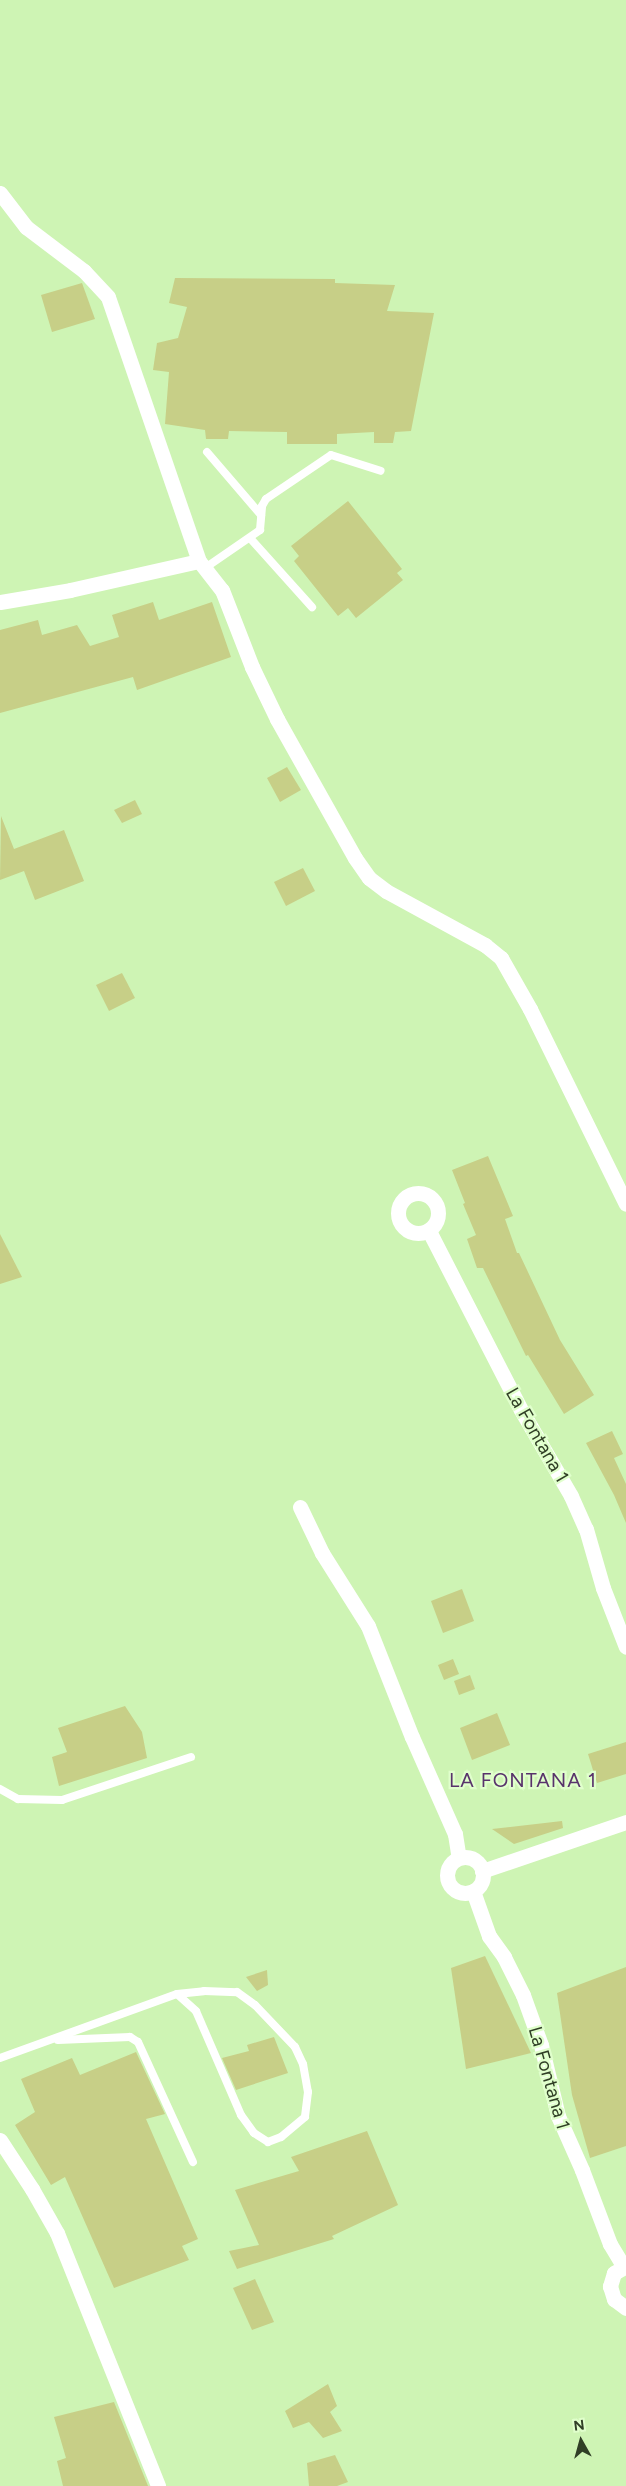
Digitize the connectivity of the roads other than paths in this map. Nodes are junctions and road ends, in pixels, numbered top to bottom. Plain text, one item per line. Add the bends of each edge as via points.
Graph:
1 (0, 193) edge
2 (207, 452) dead end
3 (381, 471) dead end
4 (261, 515) junction
5 (250, 538) junction
6 (202, 564) junction
7 (0, 602) edge
8 (312, 607) dead end
9 (626, 1204) edge
10 (429, 1231) dead end
11 (300, 1507) dead end
12 (626, 1647) edge
13 (190, 1757) dead end
14 (0, 1789) edge
15 (626, 1822) edge
16 (459, 1858) junction
17 (482, 1871) junction
18 (473, 1891) junction
19 (177, 1994) junction
20 (49, 2040) junction
21 (0, 2058) edge
22 (0, 2140) edge
23 (193, 2162) dead end
24 (625, 2266) edge
25 (626, 2308) edge
26 (158, 2486) edge

1 - 6 street via 26,228 84,271 108,297
2 - 4 lane
3 - 4 lane via 331,455 266,499
4 - 5 lane via 260,530
5 - 6 lane
5 - 8 lane
6 - 7 street
6 - 9 street via 222,590 252,667 277,719 354,858 369,878 386,891 485,945 500,958 530,1008
10 - 12 street, La Fontana 1 via 520,1410 571,1496 586,1529 603,1588
11 - 16 street via 322,1553 368,1626 455,1834
13 - 14 lane via 62,1800 18,1799
15 - 17 street
16 - 17 street via 470,1858
16 - 18 street via 449,1866 448,1883 462,1893
17 - 18 street via 481,1883
18 - 24 street, La Fontana 1 via 489,1936 504,1957 523,1995 541,2045 558,2116 610,2244
19 - 19 lane via 196,2011 241,2115 254,2133 268,2142 281,2137 305,2117 308,2092 303,2064 295,2047 255,2005 237,1992
19 - 20 lane
20 - 21 lane
20 - 23 lane via 130,2036 138,2042
22 - 26 street via 57,2233
24 - 25 street via 614,2273 610,2286 614,2299

